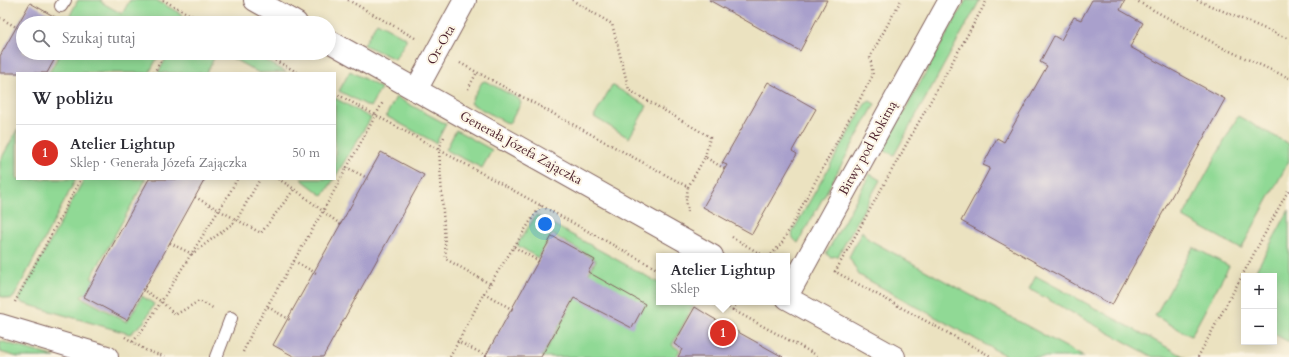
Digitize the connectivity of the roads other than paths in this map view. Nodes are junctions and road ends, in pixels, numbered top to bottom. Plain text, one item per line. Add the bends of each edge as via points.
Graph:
1 (254, 0) edge
2 (465, 0) edge
3 (950, 0) edge
4 (283, 16) edge
5 (336, 45) edge
6 (416, 90) junction
7 (707, 253) edge
8 (790, 291) edge
9 (790, 299) edge
10 (231, 318) road end
11 (0, 325) edge
12 (107, 357) edge
13 (216, 357) edge
14 (894, 357) edge

1 - 4 street
2 - 6 street, Or-Ota
3 - 8 street, Bitwy pod Rokitną
5 - 6 street, Generała Józefa Zajączka
6 - 7 street, Generała Józefa Zajączka
9 - 14 street
10 - 13 lane
11 - 12 street

